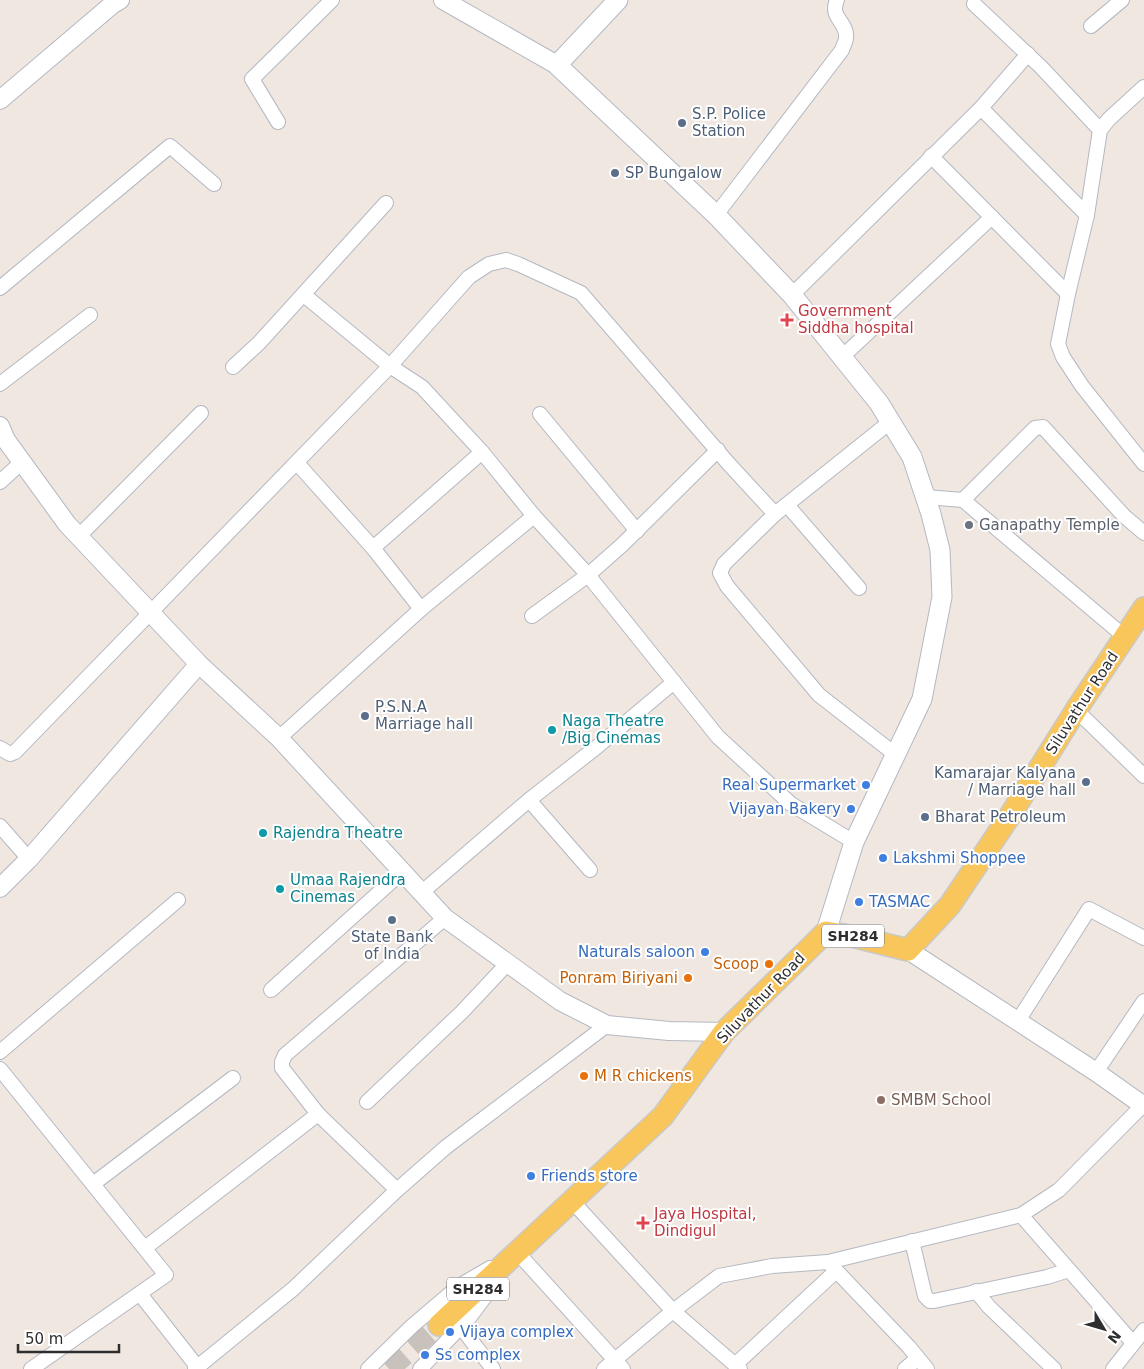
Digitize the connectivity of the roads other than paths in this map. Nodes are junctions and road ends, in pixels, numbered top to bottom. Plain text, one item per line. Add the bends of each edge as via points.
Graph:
1 (120, 0) edge
2 (332, 0) edge
3 (443, 0) edge
4 (618, 0) edge
5 (837, 0) edge
6 (1122, 0) edge
7 (974, 4) dead end
8 (1091, 26) dead end
9 (1028, 54) junction
10 (558, 65) junction
11 (1144, 87) edge
12 (0, 100) edge
13 (980, 108) junction
14 (278, 122) dead end
15 (1100, 130) junction
16 (931, 156) junction
17 (214, 184) dead end
18 (386, 203) dead end
19 (716, 214) junction
20 (1087, 215) junction
21 (992, 217) junction
22 (0, 288) edge
23 (1068, 294) junction
24 (304, 295) junction
25 (792, 295) junction
26 (90, 315) dead end
27 (842, 357) junction
28 (390, 366) junction
29 (233, 367) dead end
30 (0, 384) edge
31 (202, 412) dead end
32 (540, 414) dead end
33 (890, 422) junction
34 (0, 426) edge
35 (718, 450) junction
36 (482, 452) junction
37 (22, 462) junction
38 (296, 463) junction
39 (1144, 464) edge
40 (0, 482) edge
41 (926, 497) junction
42 (963, 500) junction
43 (787, 505) junction
44 (775, 514) junction
45 (534, 516) junction
46 (637, 531) junction
47 (1144, 533) edge
48 (79, 536) junction
49 (373, 548) junction
50 (588, 574) junction
51 (860, 588) dead end
52 (1144, 608) edge
53 (421, 609) junction
54 (150, 613) junction
55 (532, 616) dead end
56 (1125, 636) junction
57 (199, 664) junction
58 (674, 682) junction
59 (1076, 710) junction
60 (278, 738) junction
61 (0, 748) edge
62 (896, 755) junction
63 (1144, 776) edge
64 (529, 800) junction
65 (0, 826) edge
66 (854, 842) junction
67 (29, 859) junction
68 (590, 870) dead end
69 (402, 871) junction
70 (0, 888) edge
71 (421, 893) junction
72 (178, 900) dead end
73 (445, 918) junction
74 (826, 932) junction
75 (1144, 938) edge
76 (908, 950) junction
77 (507, 964) junction
78 (271, 990) dead end
79 (1144, 1001) edge
80 (1018, 1021) junction
81 (607, 1025) junction
82 (724, 1032) junction
83 (0, 1052) edge
84 (1096, 1072) junction
85 (1, 1074) edge
86 (233, 1078) dead end
87 (367, 1102) dead end
88 (1144, 1105) edge
89 (318, 1114) junction
90 (92, 1184) junction
91 (398, 1190) junction
92 (572, 1201) junction
93 (1021, 1215) junction
94 (912, 1241) junction
95 (144, 1248) junction
96 (517, 1252) junction
97 (832, 1267) junction
98 (1069, 1270) junction
99 (976, 1291) junction
100 (140, 1294) junction
101 (673, 1311) junction
102 (439, 1326) tunnel mouth
103 (461, 1327) junction
104 (1144, 1330) edge
105 (1133, 1343) junction
106 (917, 1358) junction
107 (614, 1366) edge
108 (738, 1367) edge
109 (197, 1368) edge
110 (31, 1369) edge
111 (368, 1369) edge
112 (420, 1369) edge
113 (493, 1369) edge
114 (905, 1369) edge
115 (927, 1369) edge
116 (1054, 1369) edge
117 (1113, 1369) edge

1 - 12 street
2 - 14 street via 252,79
3 - 10 street
4 - 10 main road
5 - 19 street via 835,13 846,30 842,50
6 - 8 street
7 - 9 street
9 - 13 street
9 - 15 street
10 - 19 main road
11 - 15 street
13 - 16 street
13 - 20 street
15 - 20 street
16 - 21 street
16 - 25 street
17 - 22 street via 170,146
18 - 24 street
19 - 25 main road
20 - 23 street
21 - 23 street
21 - 27 street
23 - 39 street via 1058,344 1063,357
24 - 28 street
24 - 29 street
25 - 27 main road
26 - 30 street
27 - 33 main road
28 - 35 street via 469,277 489,264 506,260 581,293
28 - 36 street via 422,387
28 - 38 street
31 - 48 street
32 - 46 street
33 - 41 main road via 912,458
33 - 43 street
34 - 37 street
35 - 44 street
35 - 46 street
36 - 45 street
36 - 49 street
37 - 40 street
37 - 48 street
38 - 49 street
38 - 54 street
41 - 42 street
41 - 62 main road via 940,550 942,597 922,698
42 - 47 street via 1035,428 1043,427 1124,516
42 - 56 street
43 - 44 street
43 - 51 street
44 - 62 street via 724,564 720,573 727,586 819,695
45 - 50 street
45 - 53 street
46 - 50 street
48 - 54 street
49 - 53 street
50 - 55 street
50 - 58 street
52 - 56 main road, Siluvathur Road
53 - 60 street
54 - 57 street
54 - 61 street via 16,752 10,754
56 - 59 main road, Siluvathur Road
57 - 60 street
57 - 67 street
58 - 64 street
58 - 66 street via 718,737 791,804
59 - 63 street
59 - 76 main road, Siluvathur Road via 950,905
60 - 69 street
62 - 66 main road
64 - 68 street
64 - 71 street
65 - 67 street
66 - 74 main road
67 - 70 street
69 - 71 street
69 - 78 street
71 - 73 street
72 - 83 street
73 - 77 street
73 - 89 street via 285,1056 282,1068
74 - 76 main road, SH284
74 - 82 main road, Siluvathur Road / SH284
75 - 80 street via 1089,909
76 - 80 street
77 - 81 street via 560,1001
77 - 87 street via 462,1012
79 - 84 street
80 - 84 street
81 - 82 street
81 - 91 street via 446,1147
82 - 92 main road, Siluvathur Road / SH284 via 663,1116
84 - 88 street
85 - 90 street
86 - 90 street
88 - 93 street via 1059,1190
89 - 91 street
89 - 95 street
90 - 95 street
91 - 109 street via 293,1289
92 - 96 main road, Siluvathur Road / SH284
92 - 101 street
93 - 94 street
93 - 98 street
94 - 97 street
94 - 99 street via 930,1301
95 - 100 street via 166,1275
96 - 102 main road, SH284
96 - 103 street
96 - 107 street
96 - 111 street via 459,1286
97 - 101 street via 772,1266 719,1276
97 - 106 street
97 - 108 street
98 - 99 street
98 - 105 street
99 - 116 street
100 - 109 street
100 - 110 street
101 - 107 street
101 - 108 street
103 - 112 street
103 - 113 street
104 - 105 street
105 - 117 street
106 - 114 street
106 - 115 street

